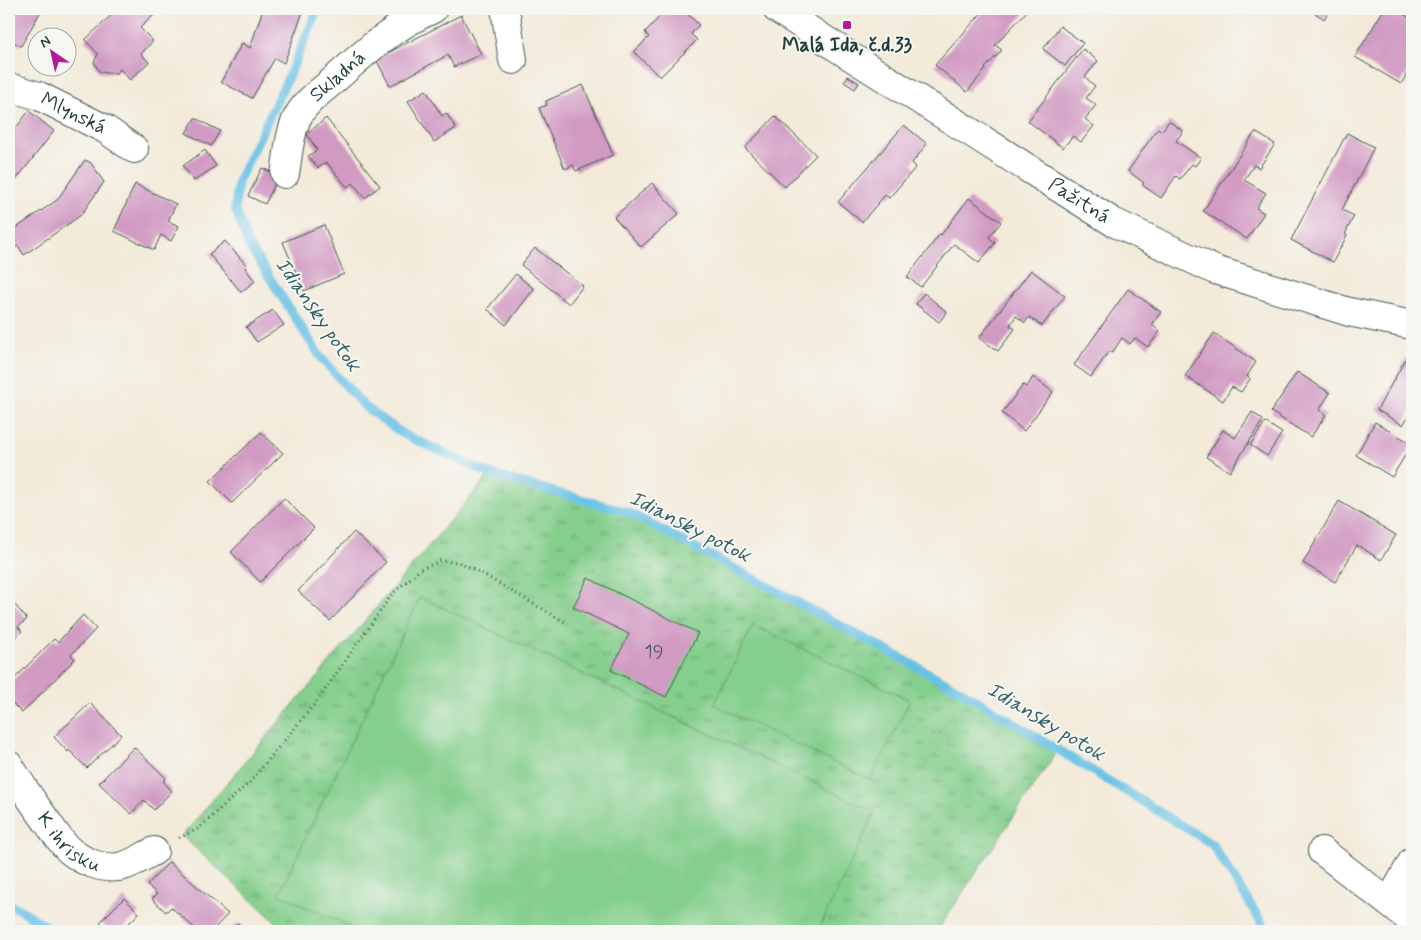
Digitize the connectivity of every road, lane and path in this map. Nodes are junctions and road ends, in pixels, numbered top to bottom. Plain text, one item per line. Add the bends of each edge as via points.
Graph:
1 (433, 9) edge
2 (505, 9) edge
3 (777, 9) edge
4 (513, 60) dead end
5 (9, 87) edge
6 (134, 149) dead end
7 (284, 174) dead end
8 (1412, 324) edge
9 (568, 624) dead end
10 (9, 765) edge
11 (154, 851) joint
12 (1322, 851) dead end
13 (1412, 862) edge
14 (1389, 903) junction
15 (1412, 921) edge

1 - 7 street, Skladná via 384,36 307,103 292,133
2 - 4 street
3 - 8 street, Pažitná via 1113,222 1215,270 1349,312
5 - 6 street, Mlynská via 39,96 97,124
9 - 11 path via 458,562 440,561 421,569 393,593 317,701 250,782 198,829
10 - 11 street, K ihrisku via 55,833 86,861 106,867 122,866
12 - 14 street
13 - 14 street
14 - 15 street

